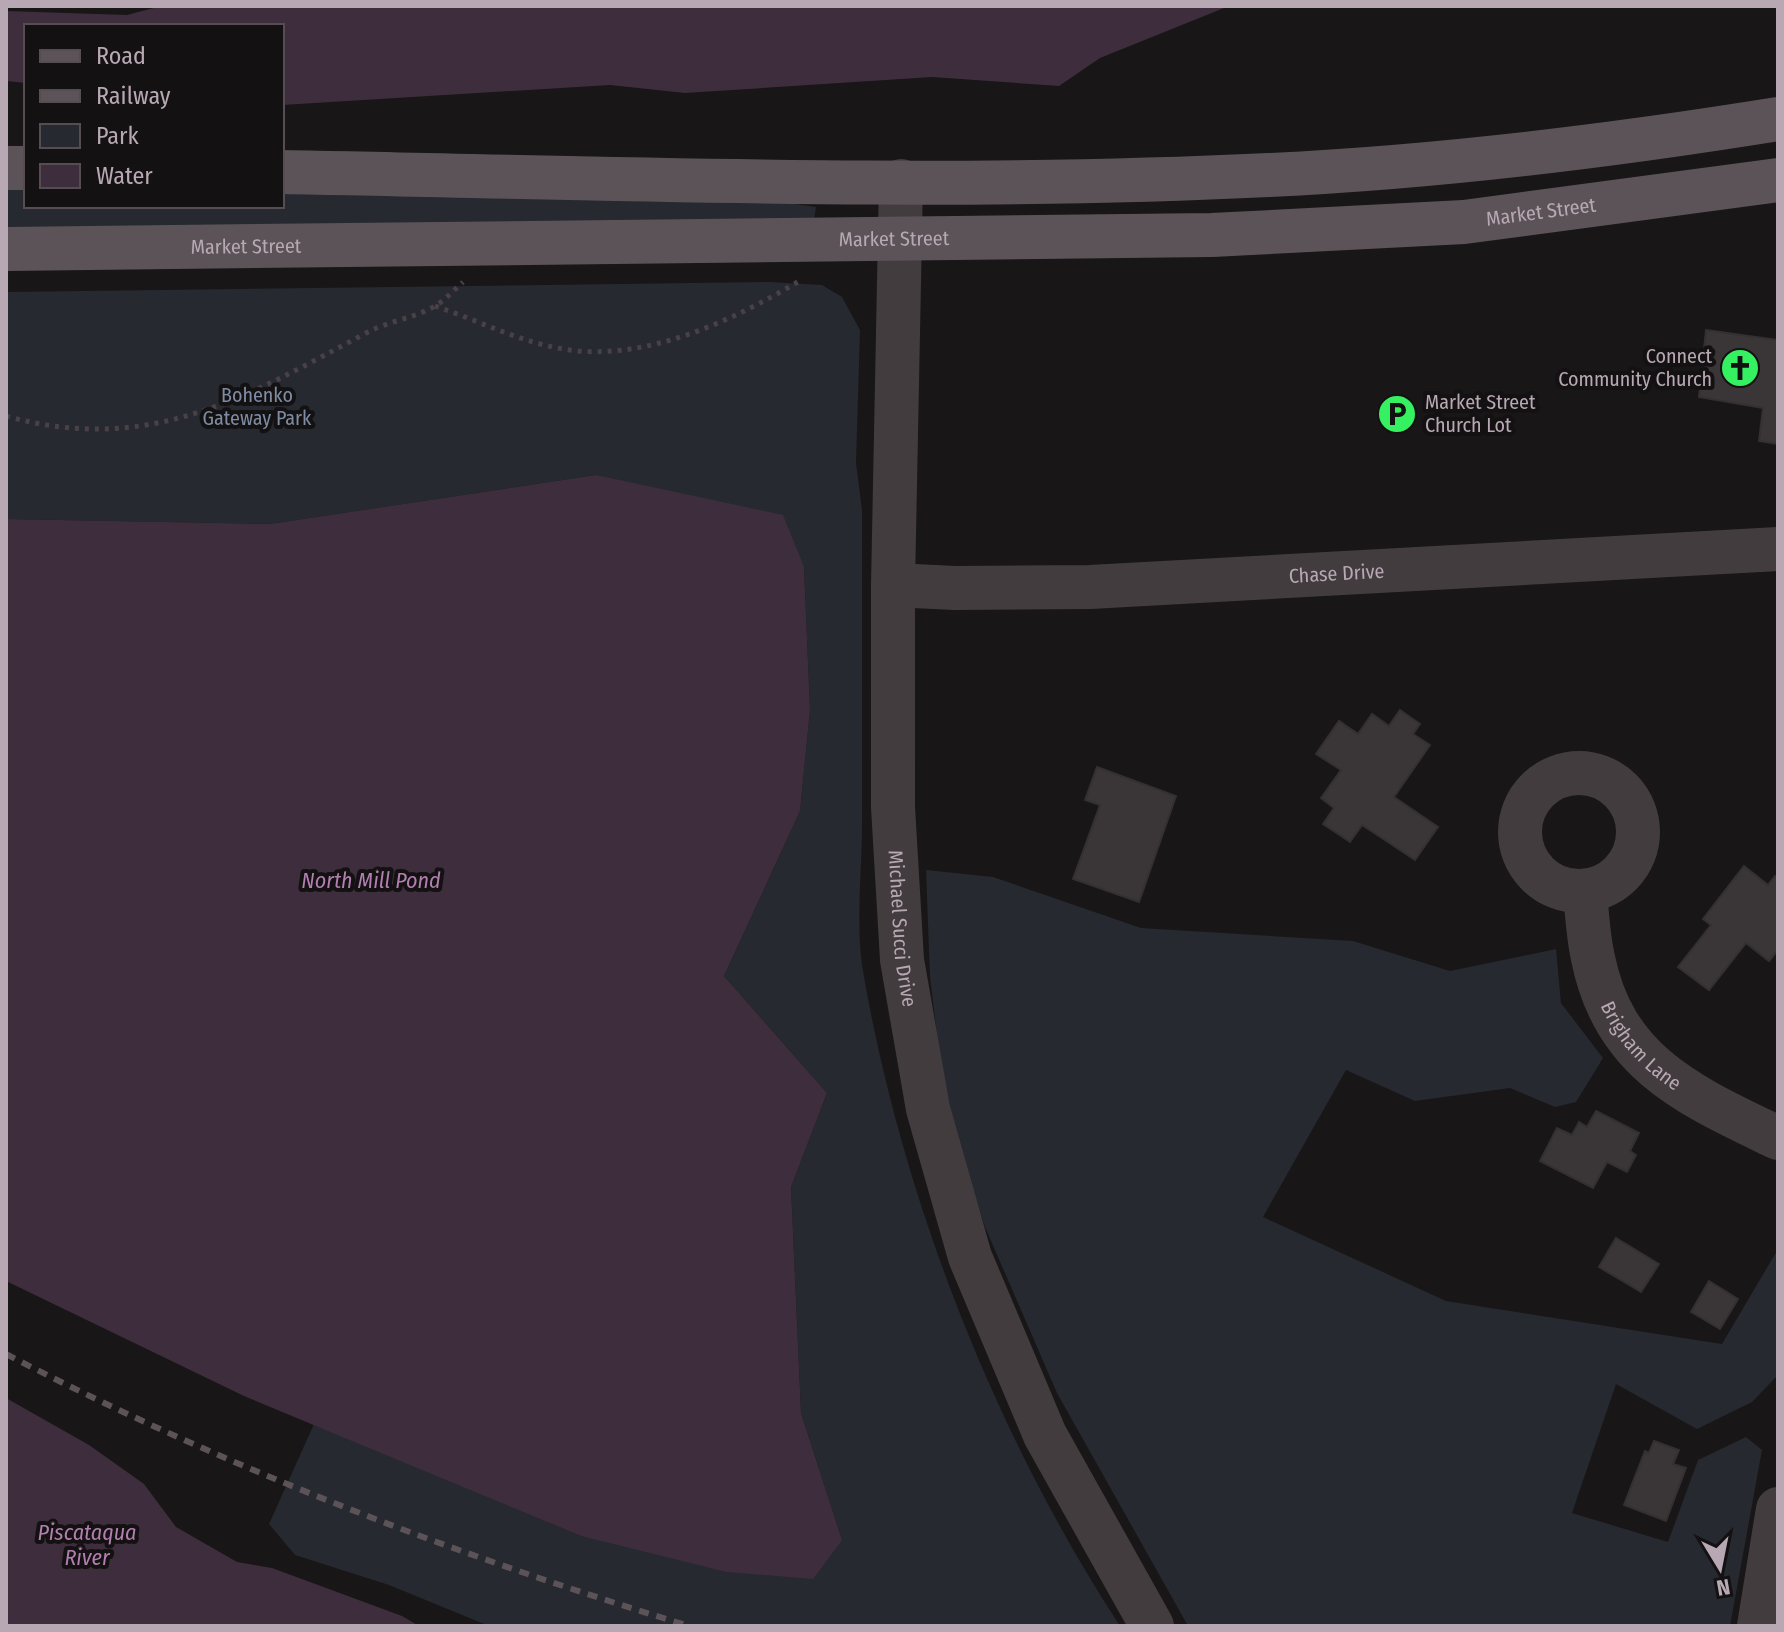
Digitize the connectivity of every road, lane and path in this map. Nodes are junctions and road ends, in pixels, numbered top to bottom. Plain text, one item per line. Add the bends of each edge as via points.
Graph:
1 (1778, 119) edge
2 (284, 172) edge
3 (1778, 180) edge
4 (901, 181) junction
5 (901, 241) junction
6 (6, 249) edge
7 (805, 277) dead end
8 (467, 279) dead end
9 (435, 306) junction
10 (6, 416) edge
11 (1778, 549) edge
12 (893, 585) junction
13 (1585, 891) dead end
14 (1778, 1138) edge
15 (1778, 1509) edge
16 (1152, 1626) edge
17 (1759, 1626) edge

1 - 4 main road via 1384,168 1208,177
2 - 4 main road
3 - 5 main road, Market Street via 1464,222 1110,239
4 - 5 street, Michael Succi Drive
5 - 6 main road, Market Street
5 - 12 street, Michael Succi Drive
7 - 9 path via 731,317 616,351 562,349
8 - 9 path
9 - 10 path via 387,322 262,388 192,416 119,429 45,425
11 - 12 street, Chase Drive via 1090,587
12 - 16 street, Michael Succi Drive via 893,807 902,960 928,1109 970,1257 1045,1435
13 - 14 street, Brigham Lane via 1593,958 1603,995 1621,1029 1674,1085
15 - 17 street

